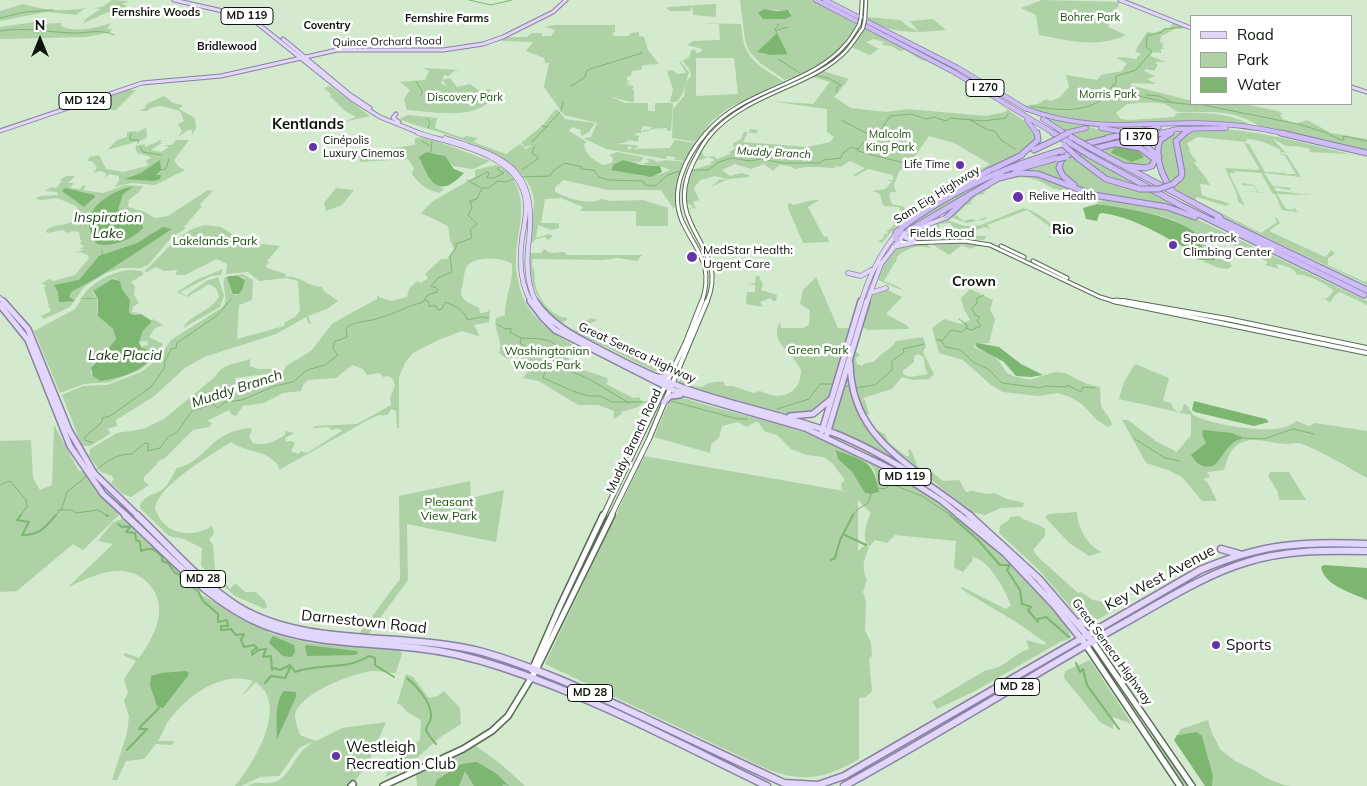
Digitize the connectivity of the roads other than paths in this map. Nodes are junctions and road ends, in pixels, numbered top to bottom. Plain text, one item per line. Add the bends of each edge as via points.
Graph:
1 (174, 0) edge
2 (182, 0) edge
3 (566, 0) edge
4 (816, 0) edge
5 (821, 0) edge
6 (825, 0) edge
7 (862, 0) edge
8 (866, 0) edge
9 (1122, 0) edge
10 (1190, 28) edge
11 (512, 32) junction
12 (894, 38) junction
13 (918, 48) junction
14 (403, 49) junction
15 (451, 49) junction
16 (341, 50) junction
17 (424, 50) junction
18 (312, 54) junction
19 (300, 57) junction
20 (308, 60) junction
21 (827, 64) junction
22 (940, 65) junction
23 (830, 70) dead end
24 (1352, 86) edge
25 (1367, 91) edge
26 (1024, 108) junction
27 (396, 114) dead end
28 (1023, 118) junction
29 (399, 122) junction
30 (1189, 123) junction
31 (1212, 128) junction
32 (0, 130) edge
33 (1110, 138) junction
34 (1072, 143) junction
35 (1093, 154) junction
36 (1020, 156) junction
37 (1066, 156) junction
38 (1367, 156) edge
39 (1160, 158) junction
40 (1100, 161) junction
41 (1113, 161) junction
42 (991, 170) junction
43 (515, 174) junction
44 (999, 178) junction
45 (522, 183) junction
46 (975, 191) junction
47 (1098, 196) junction
48 (922, 198) dead end
49 (942, 202) junction
50 (929, 204) junction
51 (1195, 205) junction
52 (925, 212) junction
53 (946, 217) joint
54 (1209, 223) junction
55 (896, 232) junction
56 (906, 232) junction
57 (944, 239) junction
58 (897, 240) junction
59 (913, 242) junction
60 (922, 242) junction
61 (888, 247) junction
62 (874, 265) junction
63 (848, 273) dead end
64 (870, 276) junction
65 (873, 282) junction
66 (886, 288) dead end
67 (1366, 293) edge
68 (868, 296) junction
69 (0, 298) edge
70 (0, 305) edge
71 (1367, 348) edge
72 (851, 353) junction
73 (1367, 353) edge
74 (672, 371) junction
75 (654, 376) junction
76 (838, 385) junction
77 (668, 386) junction
78 (691, 397) junction
79 (832, 398) junction
80 (664, 402) junction
81 (777, 414) junction
82 (824, 433) junction
83 (91, 473) junction
84 (945, 495) junction
85 (1367, 544) edge
86 (1221, 548) dead end
87 (1367, 552) edge
88 (1240, 554) junction
89 (1077, 620) junction
90 (1099, 628) junction
91 (1084, 636) junction
92 (1090, 644) junction
93 (534, 669) junction
94 (531, 678) junction
95 (828, 784) edge
96 (383, 786) edge
97 (767, 786) edge
98 (844, 786) edge
99 (1180, 786) edge
100 (1192, 786) edge

1 - 19 main road, Great Seneca Highway / MD 119 via 250,20
2 - 19 main road, Great Seneca Highway / MD 119 via 255,19
3 - 11 main road, Quince Orchard Road / MD 124 via 553,12
4 - 22 highway, I 270
5 - 12 highway, I 270
6 - 13 highway, I 270
7 - 74 main road, Muddy Branch Road, bridge via 859,25 845,46 828,60 724,113 708,127 695,148 682,174 677,204 705,260 707,282
8 - 21 main road, Muddy Branch Road, bridge via 863,28 849,47
9 - 10 main road
11 - 15 main road, Quince Orchard Road / MD 124 via 483,44
11 - 19 main road, Quince Orchard Road / MD 124 via 489,41 457,47 346,47
12 - 13 highway
12 - 34 highway, I 270 via 960,73
13 - 26 highway, I 270
14 - 16 main road, Quince Orchard Road / MD 124
14 - 16 main road via 373,53 369,50
14 - 17 main road, Quince Orchard Road / MD 124
15 - 17 main road, Quince Orchard Road / MD 124
15 - 17 main road via 433,55
16 - 18 main road, Quince Orchard Road / MD 124
18 - 19 main road, Quince Orchard Road / MD 124
18 - 20 main road
19 - 20 main road, Great Seneca Highway / MD 119
19 - 32 main road, Quince Orchard Road / MD 124 via 216,76 136,84
19 - 32 main road, Quince Orchard Road / MD 124 via 222,73 132,83
19 - 43 main road, Great Seneca Highway / MD 119 via 369,111 409,130 487,157
20 - 29 main road, Great Seneca Highway / MD 119 via 351,96
21 - 23 main road via 825,67
21 - 77 main road, Muddy Branch Road via 732,112 713,130 696,156 686,184 684,208 711,260 714,284
22 - 28 highway
22 - 34 highway, I 270
24 - 25 main road
26 - 30 highway via 1047,118 1078,125
26 - 34 highway, I 270
27 - 29 main road via 393,118
28 - 34 highway
28 - 36 highway via 1036,130 1038,138 1035,145
29 - 43 main road, Great Seneca Highway / MD 119 via 494,156
30 - 33 highway, I 370 via 1148,128
30 - 38 highway, I 370 via 1258,128
31 - 34 highway, bridge via 1190,130 1179,136 1176,146 1181,177 1174,184 1160,189 1140,189 1103,179 1078,158
31 - 37 highway, I 370 via 1164,132
31 - 38 highway, I 370 via 1272,135
31 - 39 highway via 1166,135 1159,141
33 - 47 highway via 1070,151 1059,162 1069,181
33 - 49 highway, Sam Eig Highway / I 370 via 1031,158 984,178
34 - 35 highway, I 270, bridge
34 - 35 highway, I 270, bridge
35 - 40 highway, I 270
35 - 41 highway, I 270
35 - 67 highway, I 270
36 - 39 highway, bridge via 1069,132 1090,128 1119,131 1140,140
36 - 42 highway
37 - 41 highway via 1120,144 1145,150 1155,162 1152,166 1140,168
37 - 44 highway, bridge
39 - 51 highway via 1166,184
40 - 54 highway, I 270
40 - 67 highway, I 270 via 1180,205
41 - 51 highway, I 270
42 - 49 highway
42 - 50 highway
43 - 45 main road, Great Seneca Highway / MD 119
44 - 46 highway, Sam Eig Highway
44 - 47 highway via 1016,173 1034,173
45 - 75 main road, Great Seneca Highway / MD 119 via 530,194 532,207 526,265 536,302 546,315 571,335
45 - 77 main road, Great Seneca Highway / MD 119 via 526,211 520,268 531,304 544,321 564,336
46 - 53 highway
46 - 56 highway, Sam Eig Highway
47 - 54 highway via 1167,207
48 - 50 highway
49 - 52 highway, Sam Eig Highway
50 - 55 main road via 903,222
51 - 67 highway, I 270
52 - 55 highway, Sam Eig Highway
52 - 58 highway via 898,234
53 - 56 main road
54 - 67 highway, I 270
55 - 61 main road, Sam Eig Highway
56 - 58 main road, Sam Eig Highway
56 - 59 main road via 906,238
57 - 59 main road, Fields Road
57 - 60 main road
57 - 71 main road, Fields Road via 977,240 1004,247 1090,290 1118,300
58 - 59 main road, Fields Road
58 - 61 main road, Sam Eig Highway
59 - 60 main road, Fields Road
59 - 61 main road
60 - 73 main road, Fields Road via 965,241 990,245 1094,294 1125,305
61 - 62 main road, Sam Eig Highway
61 - 65 main road, Sam Eig Highway
62 - 63 main road via 865,274
62 - 64 main road, Sam Eig Highway
64 - 65 main road
64 - 76 main road, Sam Eig Highway
65 - 68 main road, Sam Eig Highway
66 - 68 main road via 875,290
68 - 72 main road, Sam Eig Highway
69 - 83 main road, Darnestown Road / MD 28 via 28,330 69,430
70 - 83 main road, Darnestown Road / MD 28 via 28,340 70,446
72 - 76 main road, Sam Eig Highway
72 - 84 main road via 850,387 855,405 876,437
74 - 75 main road via 664,377
74 - 77 main road, Muddy Branch Road
75 - 77 main road, Great Seneca Highway / MD 119
76 - 79 main road, Sam Eig Highway
76 - 82 main road, Sam Eig Highway
77 - 78 main road, Great Seneca Highway / MD 119
77 - 80 main road, Muddy Branch Road
77 - 81 main road, Great Seneca Highway / MD 119
77 - 93 main road, Muddy Branch Road via 567,588
78 - 80 main road via 673,394
78 - 82 main road, Great Seneca Highway / MD 119
79 - 81 main road via 824,408 812,414 798,417
79 - 82 main road, Sam Eig Highway
80 - 93 main road, Muddy Branch Road
81 - 82 main road, Great Seneca Highway / MD 119
82 - 84 main road, Great Seneca Highway / MD 119 via 899,466
82 - 91 main road, Great Seneca Highway / MD 119 via 896,471 974,525
83 - 93 main road, Darnestown Road / MD 28 via 220,594 261,618 319,634 436,643 482,652
83 - 94 main road, Darnestown Road / MD 28 via 103,494 215,597 254,620 318,640 455,654
84 - 89 main road, Great Seneca Highway / MD 119 via 1018,556
85 - 88 main road, Key West Avenue / MD 28 via 1301,543
86 - 88 main road
87 - 92 main road, Key West Avenue / MD 28 via 1305,550 1238,564 1199,581
88 - 90 main road, Key West Avenue / MD 28 via 1200,570
89 - 90 main road
89 - 91 main road, Great Seneca Highway / MD 119
90 - 91 main road, Key West Avenue / MD 28
91 - 92 main road, Great Seneca Highway / MD 119
91 - 95 main road, Key West Avenue / MD 28
92 - 98 main road, Key West Avenue / MD 28
92 - 99 main road, Great Seneca Highway
92 - 100 main road, Great Seneca Highway
93 - 94 main road, Muddy Branch Road
93 - 95 main road, Darnestown Road / MD 28 via 772,779 807,786
94 - 96 main road, Muddy Branch Road via 517,704 494,730 472,744
94 - 97 main road, Darnestown Road / MD 28 via 627,719

